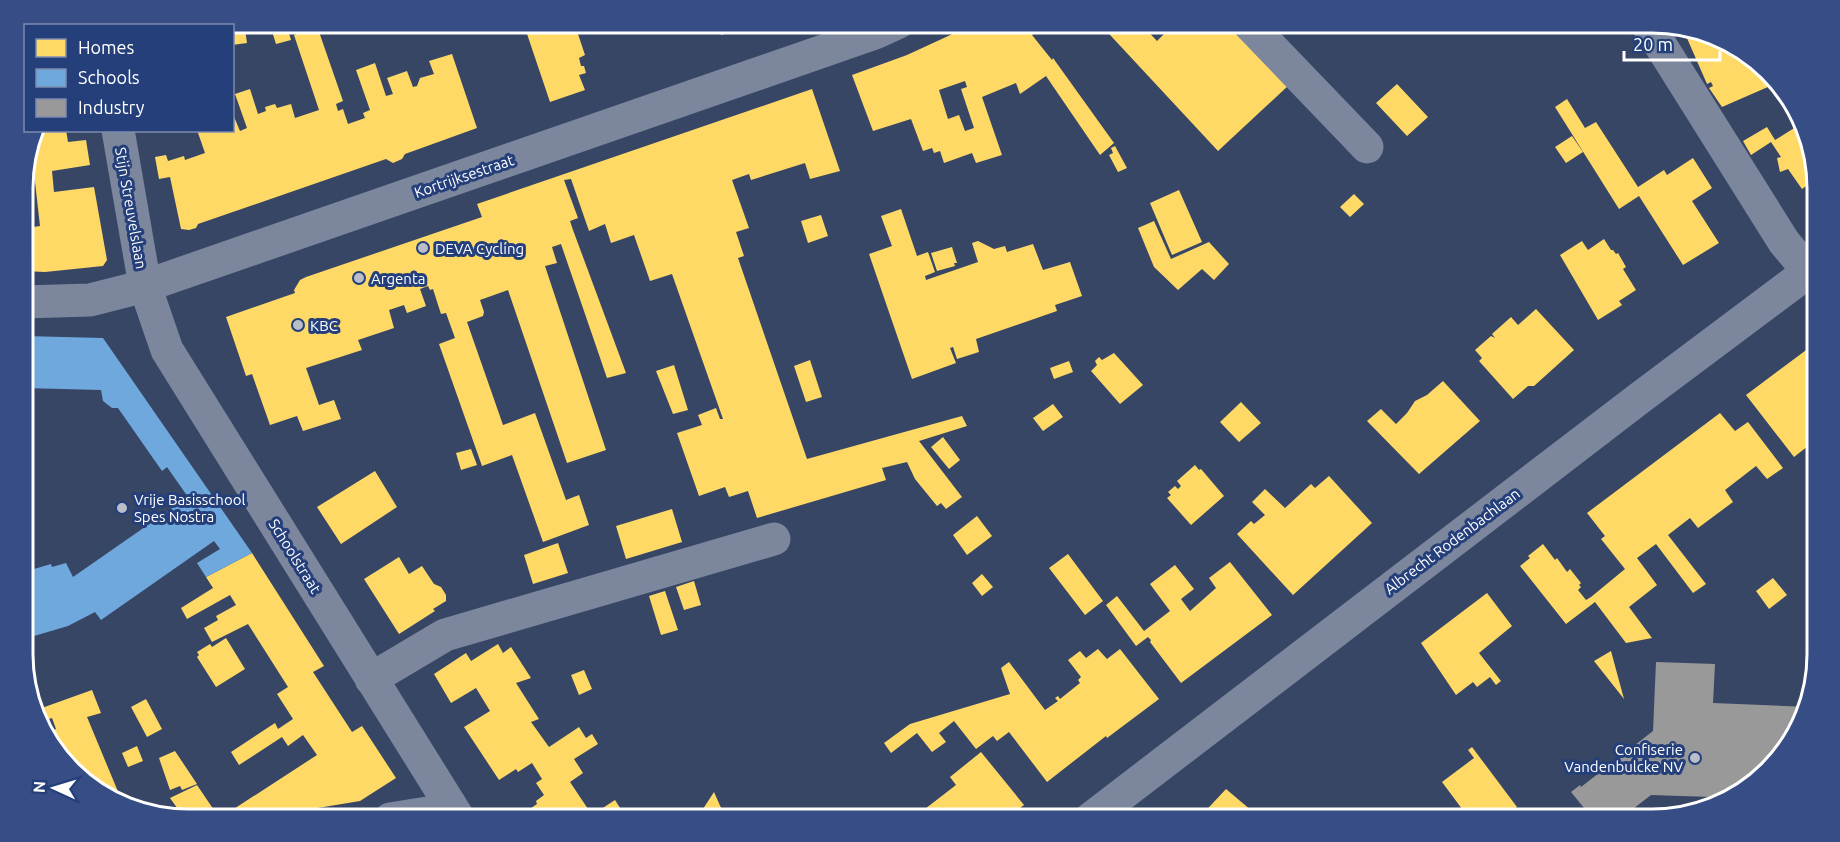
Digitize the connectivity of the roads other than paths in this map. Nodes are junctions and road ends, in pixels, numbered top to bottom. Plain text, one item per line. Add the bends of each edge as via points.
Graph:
1 (875, 33) edge
2 (1258, 33) edge
3 (1653, 33) edge
4 (118, 132) edge
5 (1367, 147) dead end
6 (1807, 263) edge
7 (1807, 273) edge
8 (146, 286) junction
9 (33, 302) edge
10 (774, 539) dead end
11 (371, 679) junction
12 (453, 809) edge
13 (1103, 809) edge

1 - 8 street, Kortrijksestraat
2 - 5 street
3 - 6 street via 1784,242
4 - 8 street, Stijn Streuvelslaan
7 - 13 street, Albrecht Rodenbachlaan
8 - 9 street, Kortrijksestraat via 90,300
8 - 11 street, Schoolstraat via 167,350
10 - 11 street via 446,635
11 - 12 street, Schoolstraat

